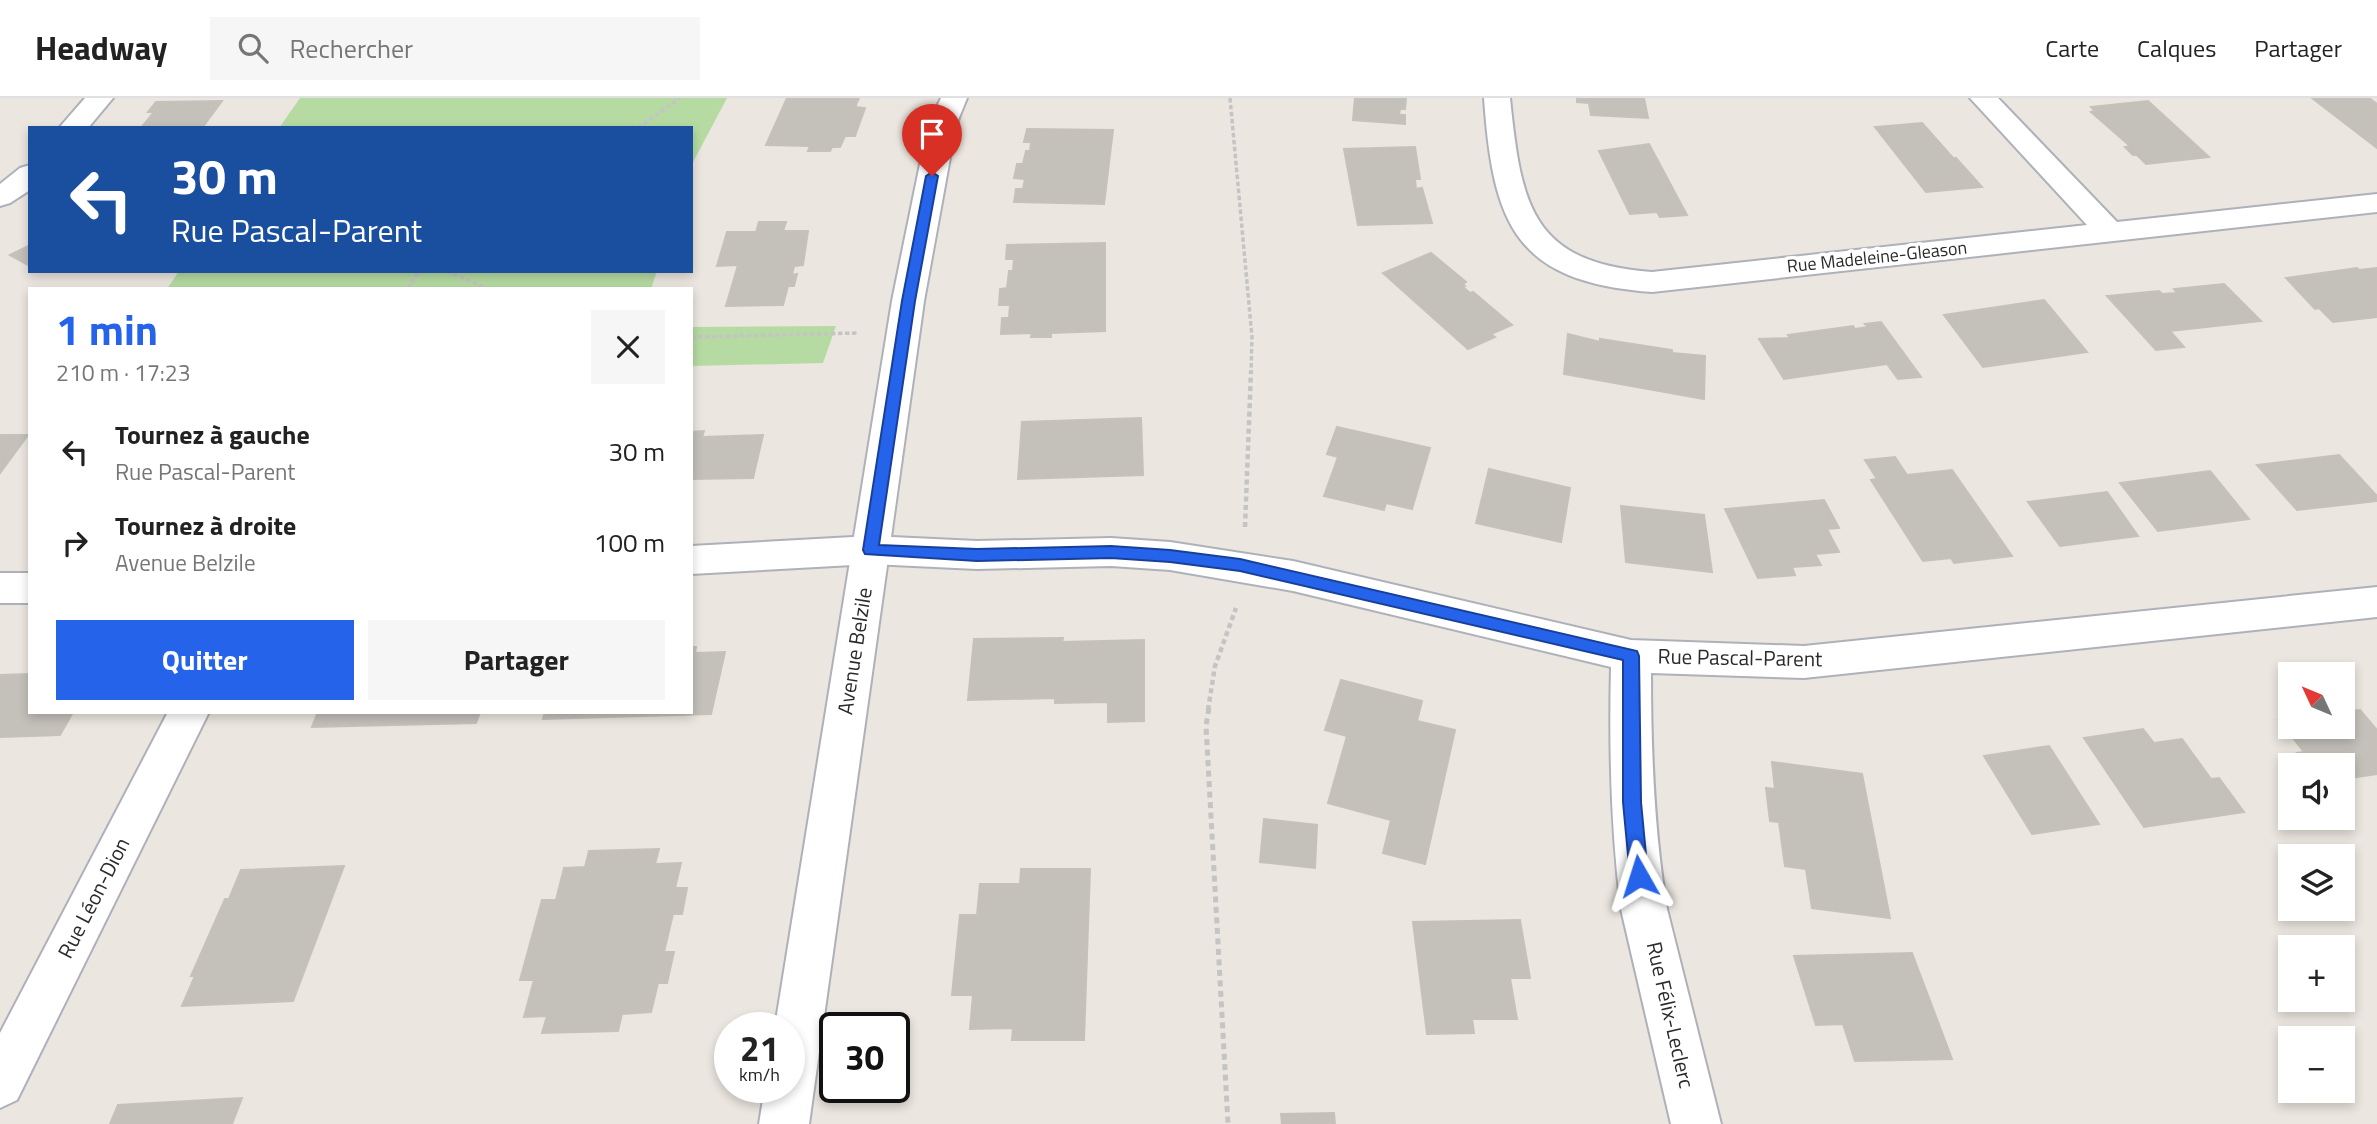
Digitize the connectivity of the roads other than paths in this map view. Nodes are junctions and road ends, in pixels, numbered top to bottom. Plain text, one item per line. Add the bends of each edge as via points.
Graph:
1 (100, 98) edge
2 (954, 98) edge
3 (1497, 98) edge
4 (1983, 98) edge
5 (75, 126) edge
6 (28, 176) edge
7 (0, 197) edge
8 (2377, 203) edge
9 (2110, 232) junction
10 (871, 550) junction
11 (693, 560) edge
12 (0, 588) edge
13 (28, 588) edge
14 (2377, 602) edge
15 (1631, 656) junction
16 (188, 714) edge
17 (0, 1083) edge
18 (784, 1124) edge
19 (1696, 1124) edge

1 - 5 street
2 - 10 street, Avenue Belzile via 942,125
3 - 9 street, Rue Madeleine-Gleason via 1502,155 1516,203 1536,241 1562,262 1611,279 1652,282
4 - 9 street
6 - 7 street
8 - 9 street, Rue Madeleine-Gleason
10 - 11 street, Rue Pascal-Parent
10 - 15 street, Rue Pascal-Parent via 977,555 1111,552 1240,565
10 - 18 street, Avenue Belzile
12 - 13 street
14 - 15 street, Rue Pascal-Parent via 1804,662
15 - 19 street, Rue Félix-Leclerc via 1632,802 1640,883
16 - 17 street, Rue Léon-Dion

